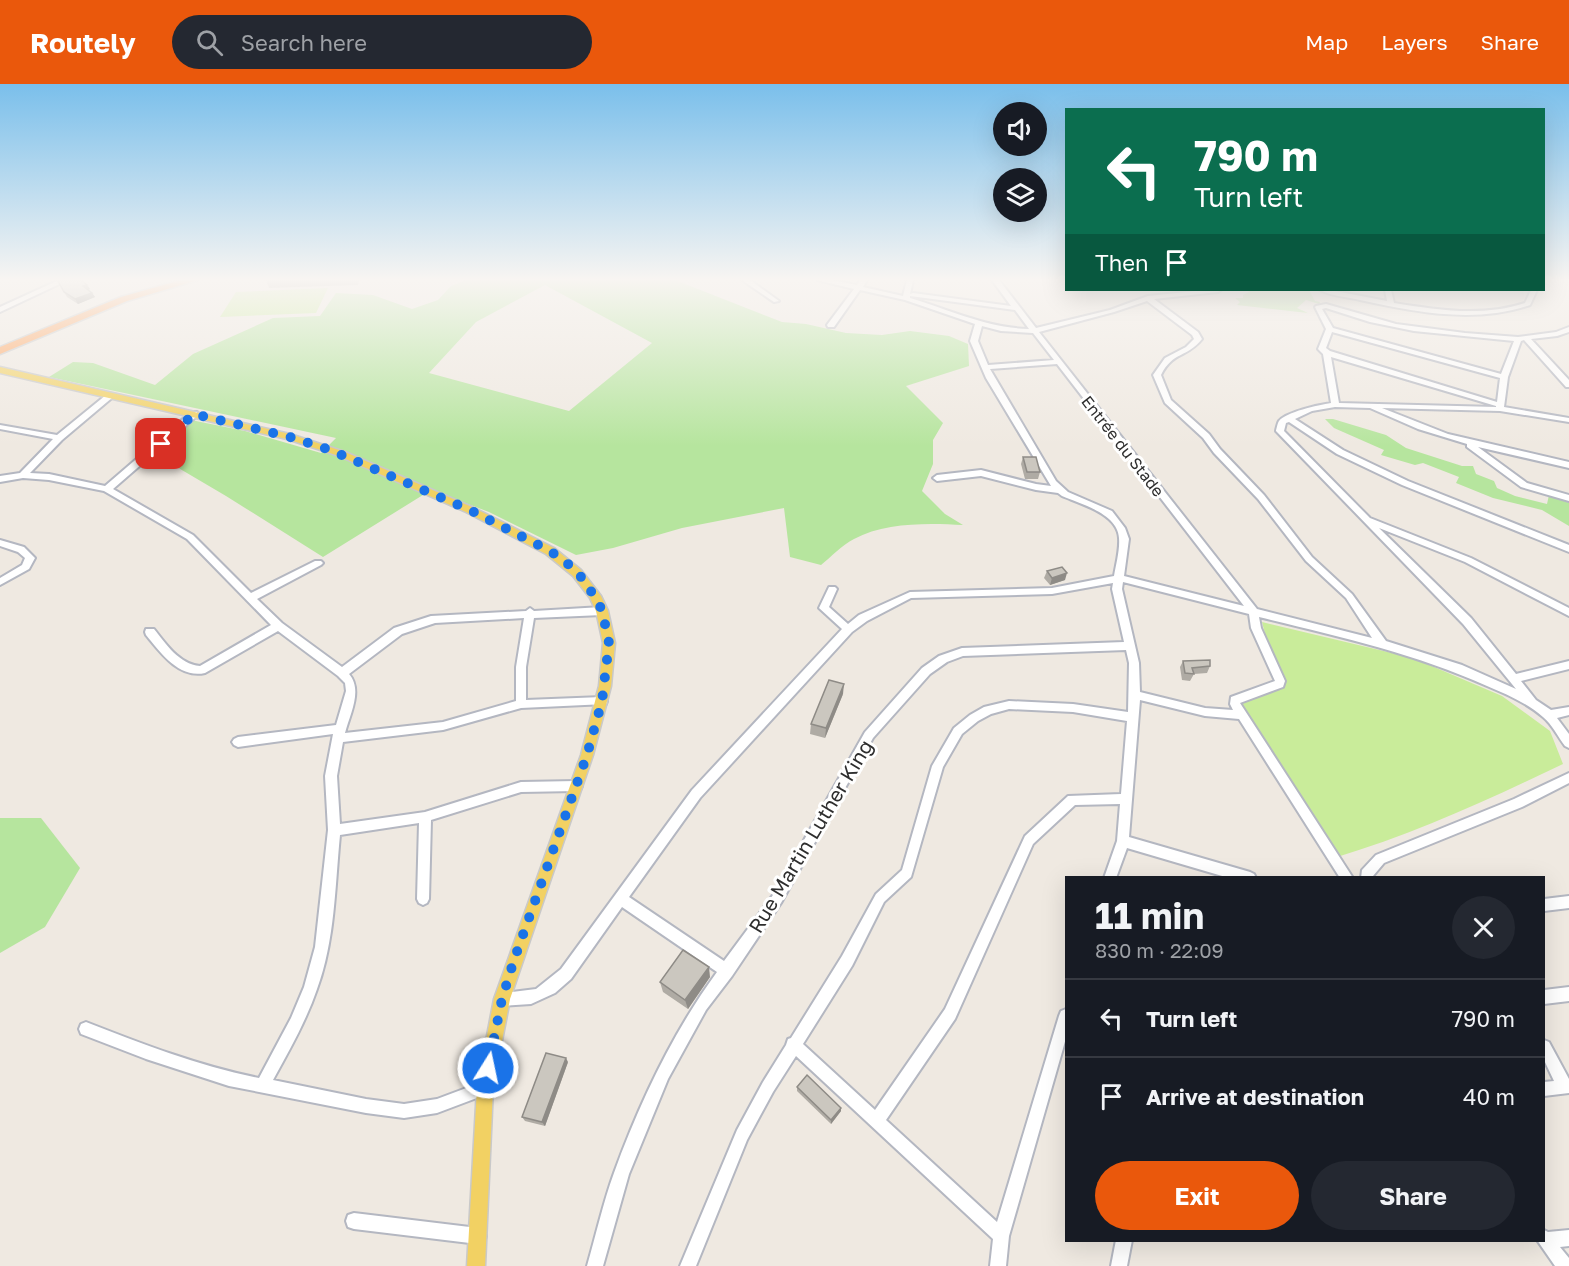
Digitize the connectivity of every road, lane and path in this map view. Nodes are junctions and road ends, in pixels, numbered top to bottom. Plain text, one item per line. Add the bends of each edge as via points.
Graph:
1 (25, 335) edge
2 (36, 335) edge
3 (976, 335) edge
4 (1036, 335) edge
5 (1196, 335) edge
6 (1328, 335) edge
7 (1352, 335) edge
8 (1471, 335) edge
9 (1550, 335) edge
10 (1518, 339) junction
11 (1527, 339) junction
12 (0, 346) edge
13 (0, 351) edge
14 (1327, 353) junction
15 (1057, 362) junction
16 (985, 367) junction
17 (0, 370) edge
18 (1504, 377) junction
19 (1569, 385) edge
20 (109, 397) junction
21 (1335, 405) junction
22 (1368, 406) junction
23 (1500, 407) junction
24 (194, 414) junction
25 (1288, 418) junction
26 (1569, 420) edge
27 (0, 427) edge
28 (59, 438) junction
29 (1467, 443) junction
30 (1569, 465) edge
31 (23, 475) junction
32 (937, 478) dead end
33 (0, 479) edge
34 (106, 489) junction
35 (1059, 490) junction
36 (1569, 498) edge
37 (1368, 520) junction
38 (0, 543) edge
39 (1569, 549) edge
40 (318, 563) dead end
41 (1120, 578) junction
42 (0, 582) edge
43 (832, 589) dead end
44 (250, 598) junction
45 (602, 610) junction
46 (1253, 611) junction
47 (530, 612) junction
48 (1569, 612) edge
49 (278, 626) junction
50 (848, 629) junction
51 (150, 632) dead end
52 (1382, 644) junction
53 (1130, 646) junction
54 (1569, 665) edge
55 (342, 673) junction
56 (1515, 678) junction
57 (1135, 696) junction
58 (602, 701) junction
59 (521, 704) junction
60 (1535, 705) junction
61 (1569, 711) edge
62 (1242, 715) junction
63 (1549, 715) junction
64 (1133, 717) junction
65 (340, 733) junction
66 (238, 742) dead end
67 (1569, 743) edge
68 (1569, 778) edge
69 (576, 786) junction
70 (1127, 799) junction
71 (425, 817) junction
72 (334, 830) junction
73 (1123, 841) junction
74 (1111, 876) edge
75 (1243, 876) edge
76 (1346, 876) edge
77 (1363, 876) edge
78 (621, 898) junction
79 (423, 899) dead end
80 (1569, 902) edge
81 (1545, 906) edge
82 (727, 971) junction
83 (1569, 993) edge
84 (1545, 997) edge
85 (502, 999) junction
86 (1065, 1019) edge
87 (86, 1029) dead end
88 (793, 1044) junction
89 (1545, 1049) edge
90 (262, 1086) junction
91 (1567, 1086) edge
92 (485, 1088) junction
93 (1545, 1089) edge
94 (877, 1120) junction
95 (354, 1221) dead end
96 (478, 1236) junction
97 (1001, 1236) junction
98 (1569, 1238) edge
99 (1545, 1239) edge
100 (1545, 1240) edge
101 (1124, 1242) edge
102 (476, 1266) edge
103 (595, 1266) edge
104 (688, 1266) edge
105 (998, 1266) edge
106 (1119, 1266) edge
107 (1565, 1266) edge

1 - 12 highway
2 - 13 highway
3 - 16 street via 974,341
4 - 15 street, Entrée du Stade
5 - 52 street via 1198,339 1191,349 1171,355 1162,363 1157,375 1168,400 1206,435 1310,559 1349,596
6 - 14 street via 1322,349
7 - 18 street
8 - 10 street
9 - 11 street
10 - 11 street
10 - 18 street
11 - 19 street
14 - 21 street
14 - 23 street
15 - 16 street
15 - 46 street, Entrée du Stade
16 - 35 street
17 - 20 main road
18 - 23 street
20 - 24 main road
20 - 28 street
21 - 22 street
21 - 25 street
22 - 23 street
22 - 29 street via 1410,425
23 - 26 street
24 - 34 street
24 - 45 main road via 330,450 470,510 567,563 585,581
25 - 37 street via 1282,422 1281,431
25 - 39 street via 1355,460
27 - 28 street
28 - 31 street
29 - 30 street
29 - 36 street via 1524,485
31 - 33 street
31 - 34 street via 72,480
32 - 35 street via 981,473
34 - 44 street via 190,537
35 - 41 street via 1101,508 1115,520 1124,539
37 - 48 street via 1468,560
37 - 56 street via 1467,621
38 - 42 street via 30,558 26,567
40 - 44 street
41 - 46 street
41 - 50 street via 1052,591 910,595
41 - 53 street via 1118,595
43 - 50 street via 824,608
44 - 49 street
45 - 47 street
45 - 58 main road via 609,643
46 - 52 street
46 - 62 street via 1256,628 1280,681 1235,700
47 - 55 street via 424,622 398,631
47 - 59 street via 521,667
49 - 51 street via 201,670 190,670 180,664
49 - 55 street
50 - 78 street via 696,794
52 - 60 street via 1482,677
53 - 57 street
53 - 82 street, Rue Martin Luther King via 972,650 943,659 926,671 869,735 792,876
54 - 56 street
55 - 65 street via 350,682 351,692
56 - 60 street
57 - 62 street via 1208,713
57 - 64 street
58 - 59 street
58 - 69 main road
59 - 65 street via 443,726
60 - 63 street
61 - 63 street
62 - 76 street
63 - 67 street
64 - 70 street
64 - 88 street via 1064,707 1010,705 988,710 958,731 938,765 908,873 880,898 847,961
65 - 66 street
65 - 72 street via 331,776
68 - 77 street via 1380,859
69 - 71 street via 521,787
69 - 85 main road
70 - 73 street
70 - 94 street via 1072,800 1032,836 953,1008
71 - 72 street
71 - 79 street
72 - 90 street via 322,947 311,988
73 - 74 street
73 - 75 street
78 - 82 street
78 - 85 street via 550,989 532,998
80 - 81 street
82 - 103 street, Rue Martin Luther King via 701,1005 663,1074 621,1174
83 - 84 street
85 - 92 main road
86 - 97 street
87 - 90 street via 229,1079
88 - 94 street
88 - 104 street via 742,1135
89 - 91 street
90 - 92 street via 404,1111 436,1106
91 - 93 street
92 - 96 main road
94 - 97 street
95 - 96 street
96 - 102 main road
97 - 105 street
98 - 99 street
100 - 107 street
101 - 106 street

